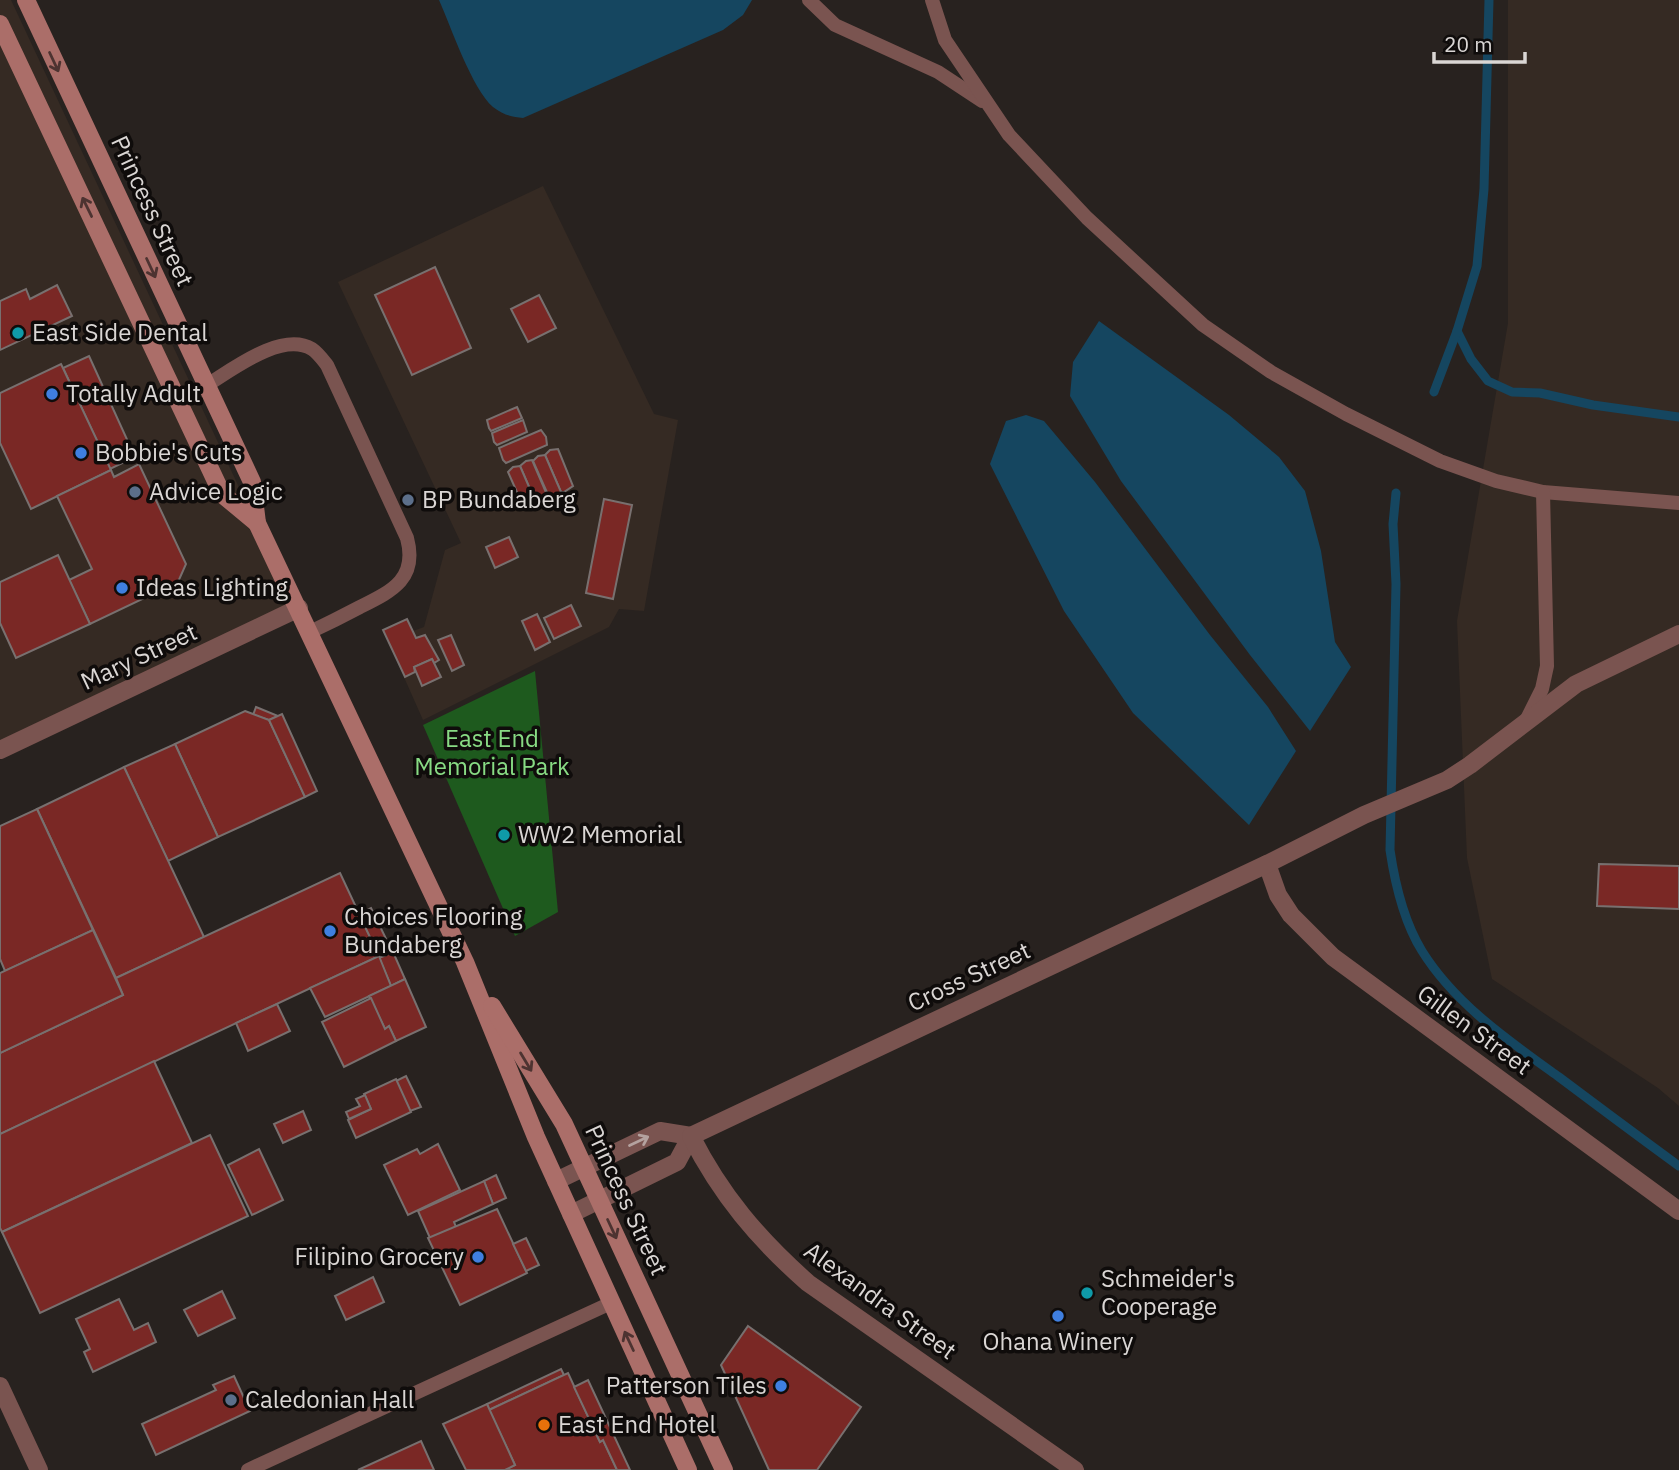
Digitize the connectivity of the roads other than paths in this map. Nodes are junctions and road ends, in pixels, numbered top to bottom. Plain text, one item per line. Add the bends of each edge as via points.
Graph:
1 (26, 0) edge
2 (809, 0) edge
3 (932, 0) edge
4 (0, 24) edge
5 (989, 105) junction
6 (207, 385) junction
7 (1543, 492) junction
8 (1679, 503) edge
9 (257, 523) junction
10 (299, 608) junction
11 (310, 632) junction
12 (1679, 634) edge
13 (1524, 723) junction
14 (0, 750) edge
15 (1267, 864) junction
16 (465, 962) junction
17 (691, 1136) junction
18 (584, 1167) junction
19 (556, 1181) junction
20 (599, 1200) junction
21 (1679, 1211) edge
22 (570, 1214) junction
23 (611, 1303) junction
24 (0, 1386) edge
25 (39, 1470) edge
26 (248, 1470) edge
27 (688, 1470) edge
28 (724, 1470) edge
29 (1076, 1470) edge

1 -> 6 main road, Princess Street
2 - 5 lane via 835,25 938,72
3 - 5 lane via 945,40
9 -> 4 main road, Princess Street via 222,494
5 - 7 lane via 1009,135 1087,218 1203,325 1271,372 1440,461
6 - 9 main road, Princess Street via 252,481
6 - 11 lane via 278,346 313,350 327,365 407,538 411,550 406,573 389,593
7 - 8 lane
7 - 13 lane via 1547,666 1542,689
9 - 10 main road, Princess Street
10 - 11 main road, Princess Street
10 - 14 street, Mary Street
11 - 16 main road, Princess Street
12 - 13 street, Cross Street via 1576,684
13 - 15 street, Cross Street via 1470,765 1427,789
15 - 17 street, Cross Street
15 - 21 street, Gillen Street via 1291,915 1333,957
16 -> 18 main road, Princess Street via 564,1124
16 - 19 main road, Princess Street
18 -> 17 street via 660,1131
17 - 20 street via 677,1162
17 - 29 street, Alexandra Street via 726,1196 808,1283
18 - 19 street
18 - 20 main road, Princess Street
19 - 22 main road, Princess Street
20 - 22 street
20 -> 28 main road, Princess Street
22 - 23 main road, Princess Street
23 - 26 lane
27 -> 23 main road, Princess Street
24 - 25 street

